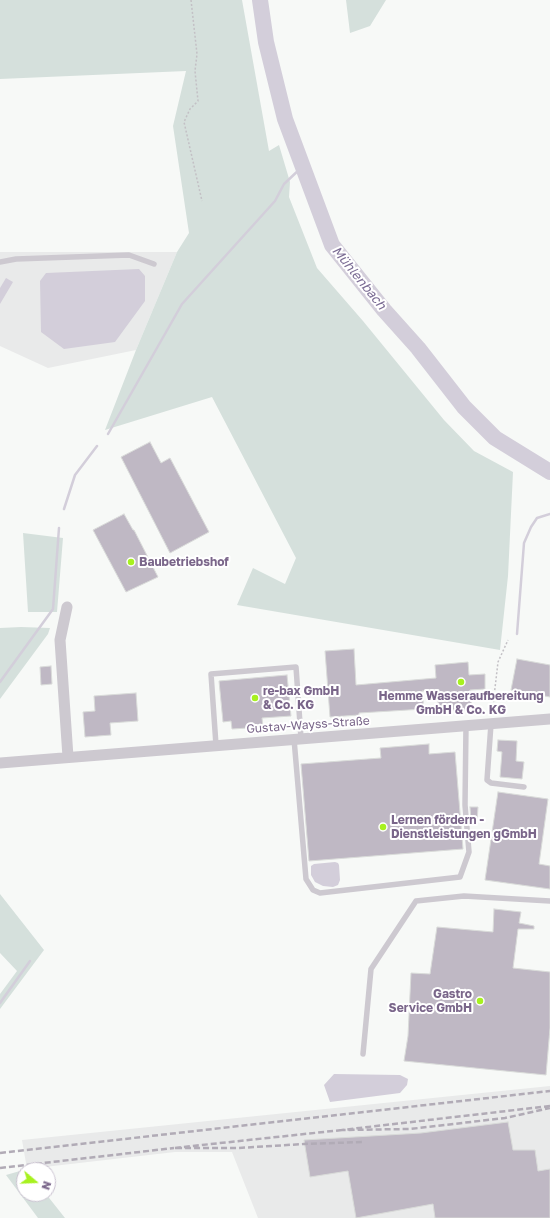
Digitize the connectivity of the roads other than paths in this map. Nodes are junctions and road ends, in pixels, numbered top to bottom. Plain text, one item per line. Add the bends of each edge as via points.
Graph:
1 (0, 262) edge
2 (154, 264) dead end
3 (67, 607) dead end
4 (550, 719) edge
5 (491, 724) junction
6 (466, 726) junction
7 (298, 739) junction
8 (216, 745) junction
9 (68, 757) junction
10 (0, 763) edge
11 (524, 787) dead end
12 (550, 902) edge
13 (363, 1054) dead end

1 - 2 lane via 16,259 129,255
3 - 9 street via 60,640
4 - 5 street, Gustav-Wayss-Straße
5 - 6 street, Gustav-Wayss-Straße
5 - 11 lane via 487,780 490,783
6 - 7 street, Gustav-Wayss-Straße
6 - 7 lane via 465,805 469,852 460,877 320,893 313,890 306,879
7 - 8 street, Gustav-Wayss-Straße
7 - 8 lane via 296,667 211,674
8 - 9 street, Gustav-Wayss-Straße
9 - 10 street, Gustav-Wayss-Straße
12 - 13 lane via 464,896 416,901 371,969

